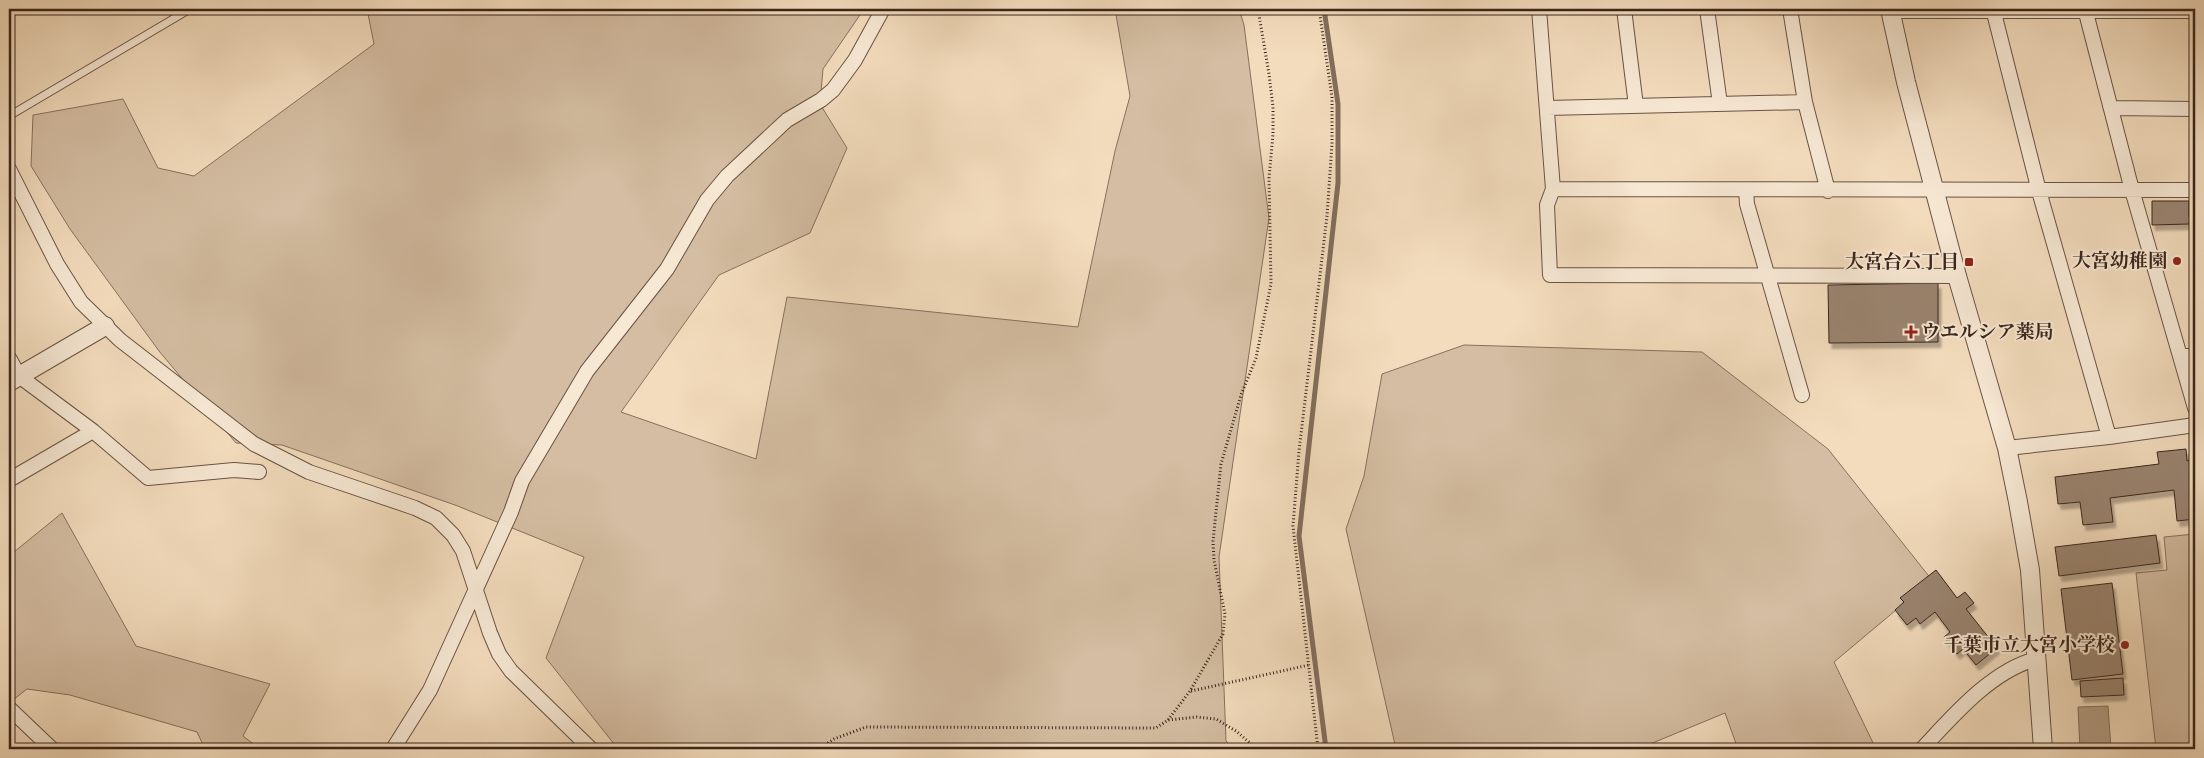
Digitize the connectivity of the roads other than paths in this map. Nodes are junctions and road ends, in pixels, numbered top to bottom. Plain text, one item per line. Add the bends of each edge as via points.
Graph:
1 (190, 9) edge
2 (884, 9) edge
3 (1539, 9) edge
4 (1624, 9) edge
5 (1707, 9) edge
6 (1790, 9) edge
7 (1890, 10) edge
8 (1994, 10) edge
9 (2085, 10) edge
10 (2195, 11) edge
11 (1805, 102) junction
12 (1720, 104) junction
13 (1636, 106) junction
14 (1547, 108) junction
15 (2112, 108) junction
16 (2195, 109) edge
17 (9, 116) edge
18 (10, 176) edge
19 (1553, 189) junction
20 (1746, 190) junction
21 (1936, 190) junction
22 (2132, 190) junction
23 (2195, 190) edge
24 (1828, 191) junction
25 (2039, 191) junction
26 (1767, 276) junction
27 (1958, 276) junction
28 (105, 326) junction
29 (2180, 356) junction
30 (2195, 356) edge
31 (9, 358) edge
32 (14, 379) edge
33 (1802, 395) dead end
34 (2195, 408) edge
35 (2195, 425) edge
36 (93, 431) junction
37 (2109, 437) junction
38 (2007, 448) junction
39 (259, 472) dead end
40 (9, 480) edge
41 (476, 591) junction
42 (2036, 659) junction
43 (9, 708) edge
44 (52, 749) edge
45 (393, 749) edge
46 (591, 749) edge
47 (1922, 749) edge
48 (2043, 749) edge

1 - 17 lane
2 - 41 street via 855,60 833,90 787,120 727,176 707,200 667,269 587,370 522,481
3 - 14 street
4 - 13 street
5 - 12 street
6 - 11 street
7 - 8 street
7 - 21 street
8 - 9 street
8 - 25 street
9 - 10 street
9 - 15 street
11 - 12 street
11 - 24 street
12 - 13 street
13 - 14 street
14 - 19 street
15 - 16 street
15 - 22 street
18 - 28 street via 71,287
19 - 20 street
19 - 26 street via 1547,205 1550,275
20 - 24 street
20 - 26 street
21 - 24 street
21 - 25 street
21 - 27 street
22 - 23 street
22 - 25 street
22 - 29 street
25 - 37 street
26 - 27 street
26 - 33 street
27 - 38 street
28 - 32 street
28 - 41 street via 254,444 309,472 436,518 454,535 463,551
29 - 30 street
29 - 34 street
31 - 32 street
32 - 36 street
35 - 37 street
36 - 39 street via 148,478 234,470
36 - 40 street
37 - 38 street
38 - 42 street via 2030,570
41 - 45 street via 430,690
41 - 46 street via 499,654 511,671
42 - 47 street via 2008,671 1961,707
42 - 48 street
43 - 44 street

